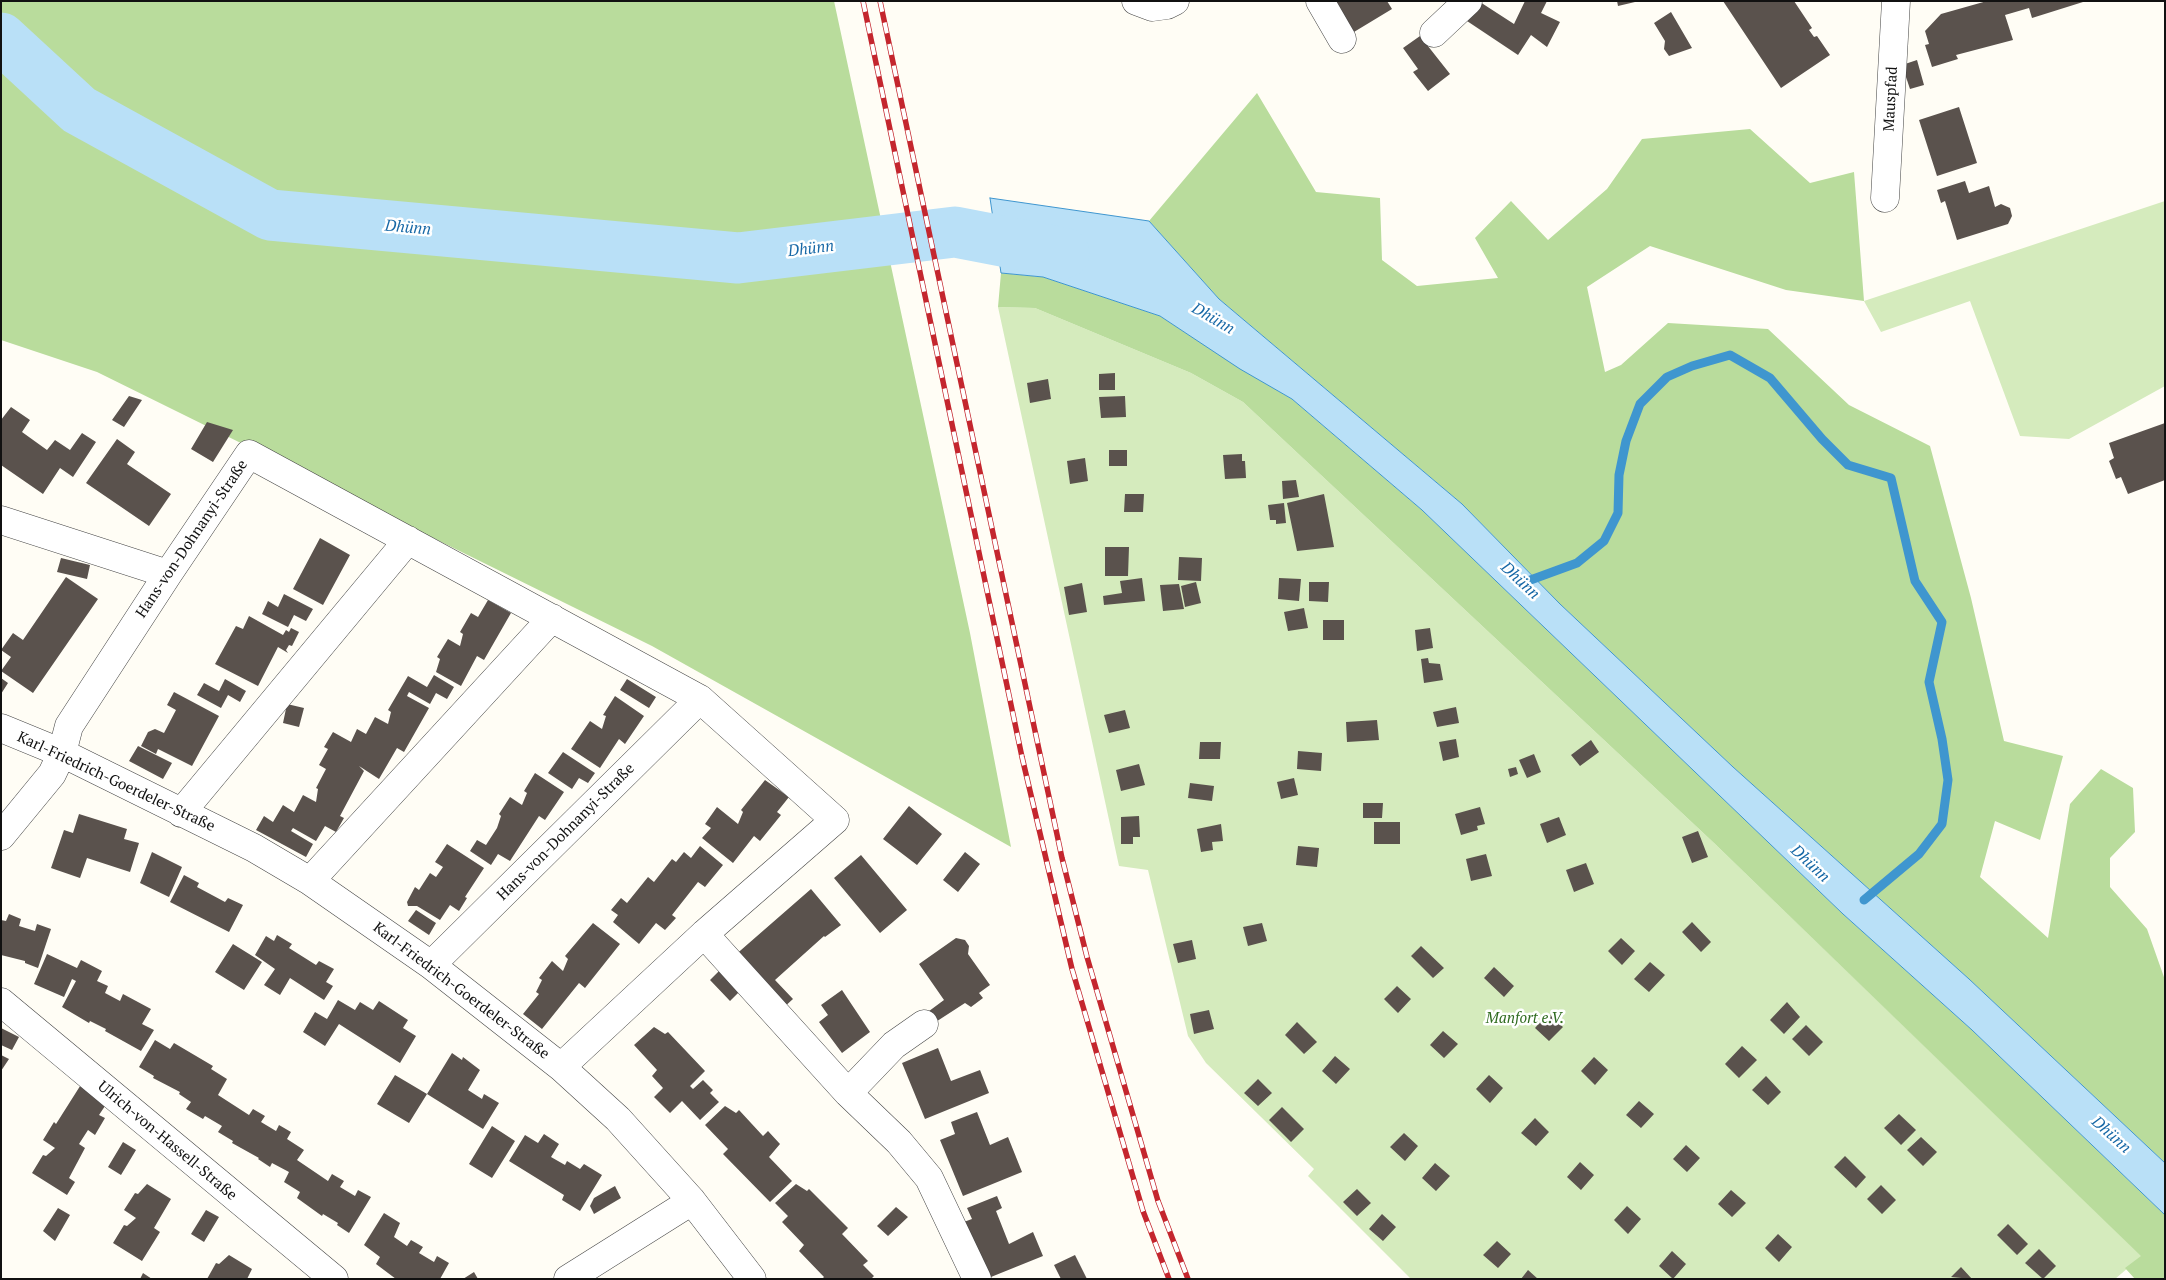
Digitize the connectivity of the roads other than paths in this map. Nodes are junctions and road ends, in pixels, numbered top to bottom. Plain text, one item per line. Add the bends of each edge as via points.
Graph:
1 (1136, 1) edge
2 (1175, 1) edge
3 (1320, 1) edge
4 (1468, 1) edge
5 (1896, 1) edge
6 (1434, 33) dead end
7 (1342, 39) dead end
8 (1885, 198) dead end
9 (1, 520) edge
10 (408, 540) junction
11 (168, 574) junction
12 (552, 618) junction
13 (700, 699) junction
14 (1, 728) edge
15 (62, 753) junction
16 (181, 813) junction
17 (1, 836) edge
18 (310, 881) junction
19 (704, 934) junction
20 (432, 965) junction
21 (1, 1002) edge
22 (924, 1024) dead end
23 (561, 1067) junction
24 (848, 1093) junction
25 (692, 1201) junction
26 (334, 1279) edge
27 (568, 1279) edge
28 (752, 1279) edge
29 (977, 1279) edge

1 - 2 street via 1152,7 1167,6
3 - 7 street
4 - 6 street
5 - 8 street, Mauspfad
9 - 11 street
10 - 11 street, Hans-von-Dohnanyi-Straße via 249,454
10 - 12 street, Hans-von-Dohnanyi-Straße
10 - 16 street
11 - 15 street, Hans-von-Dohnanyi-Straße via 69,726
12 - 13 street, Hans-von-Dohnanyi-Straße
12 - 18 street
13 - 19 street, Hans-von-Dohnanyi-Straße via 835,820
13 - 20 street, Hans-von-Dohnanyi-Straße
14 - 15 street, Karl-Friedrich-Goerdeler-Straße
15 - 16 street, Karl-Friedrich-Goerdeler-Straße
15 - 17 street via 52,774
16 - 18 street, Karl-Friedrich-Goerdeler-Straße via 254,848
18 - 20 street, Karl-Friedrich-Goerdeler-Straße
19 - 23 street, Hans-von-Dohnanyi-Straße
19 - 24 street
20 - 23 street, Karl-Friedrich-Goerdeler-Straße
21 - 26 street, Ulrich-von-Hassell-Straße
22 - 24 street via 894,1045
23 - 25 street, Karl-Friedrich-Goerdeler-Straße via 618,1119
24 - 29 street via 899,1142 929,1178
25 - 27 street
25 - 28 street, Karl-Friedrich-Goerdeler-Straße

